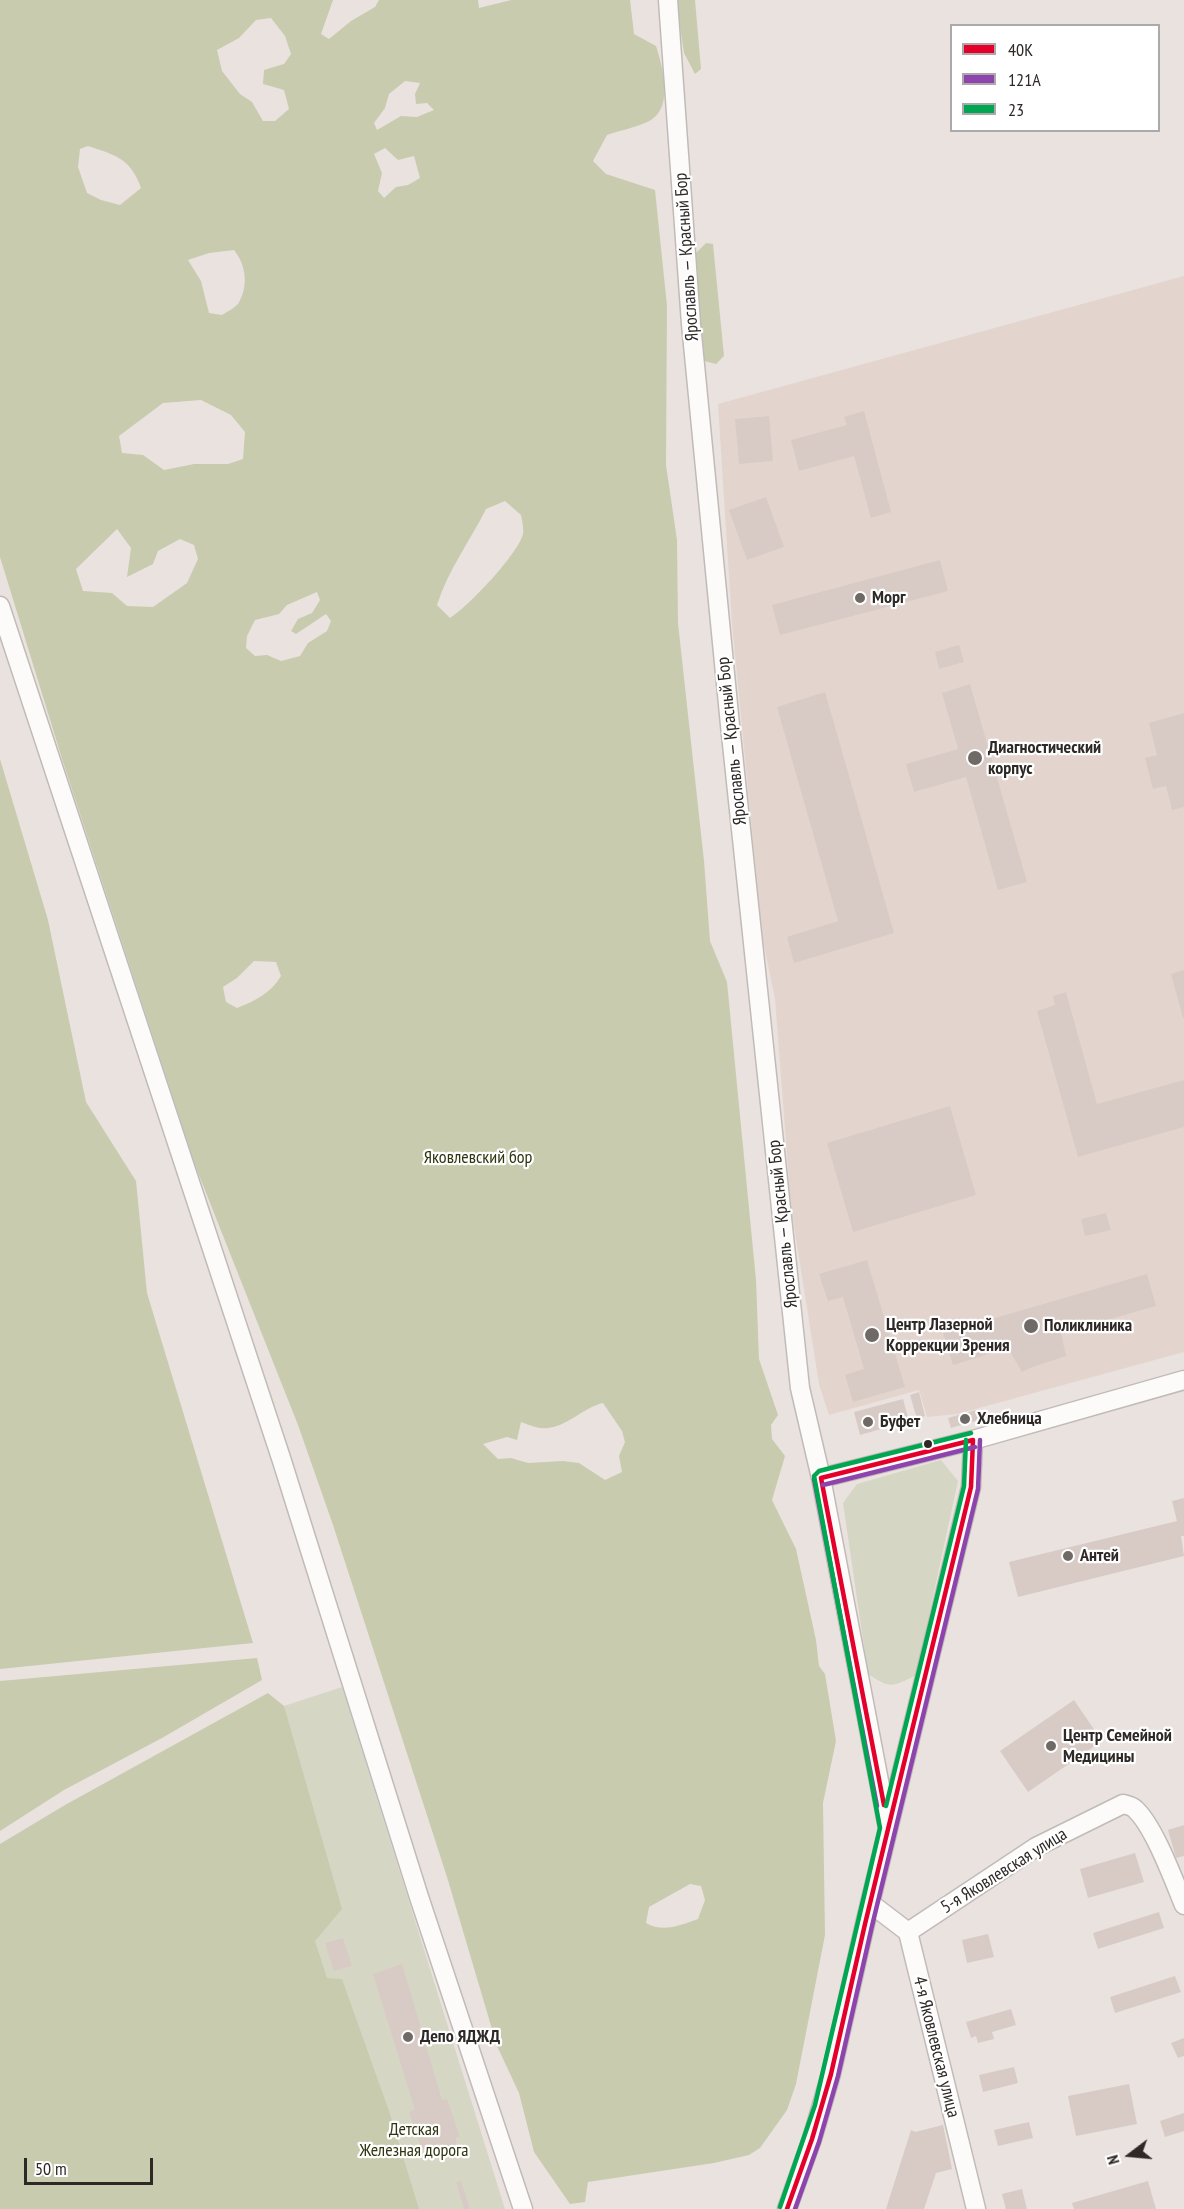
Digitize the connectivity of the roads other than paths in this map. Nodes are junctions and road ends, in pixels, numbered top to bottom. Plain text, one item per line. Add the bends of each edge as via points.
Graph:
1 (668, 0) edge
2 (0, 606) edge
3 (1184, 1380) edge
4 (973, 1440) junction
5 (821, 1478) junction
6 (888, 1828) junction
7 (870, 1903) junction
8 (1184, 1905) edge
9 (908, 1932) junction
10 (523, 2209) edge
11 (787, 2209) edge
12 (976, 2209) edge

1 - 5 street, Ярославль — Красный Бор via 691,324 731,737 800,1388
2 - 10 street via 282,1458 419,1897
3 - 4 street
4 - 5 street
4 - 6 street via 971,1487
5 - 6 street, Ярославль — Красный Бор
6 - 7 street
7 - 9 street
7 - 11 street via 822,2107
8 - 9 street, 5-я Яковлевская улица via 1144,1820 1134,1807 1123,1804 1036,1847
9 - 12 street, 4-я Яковлевская улица

